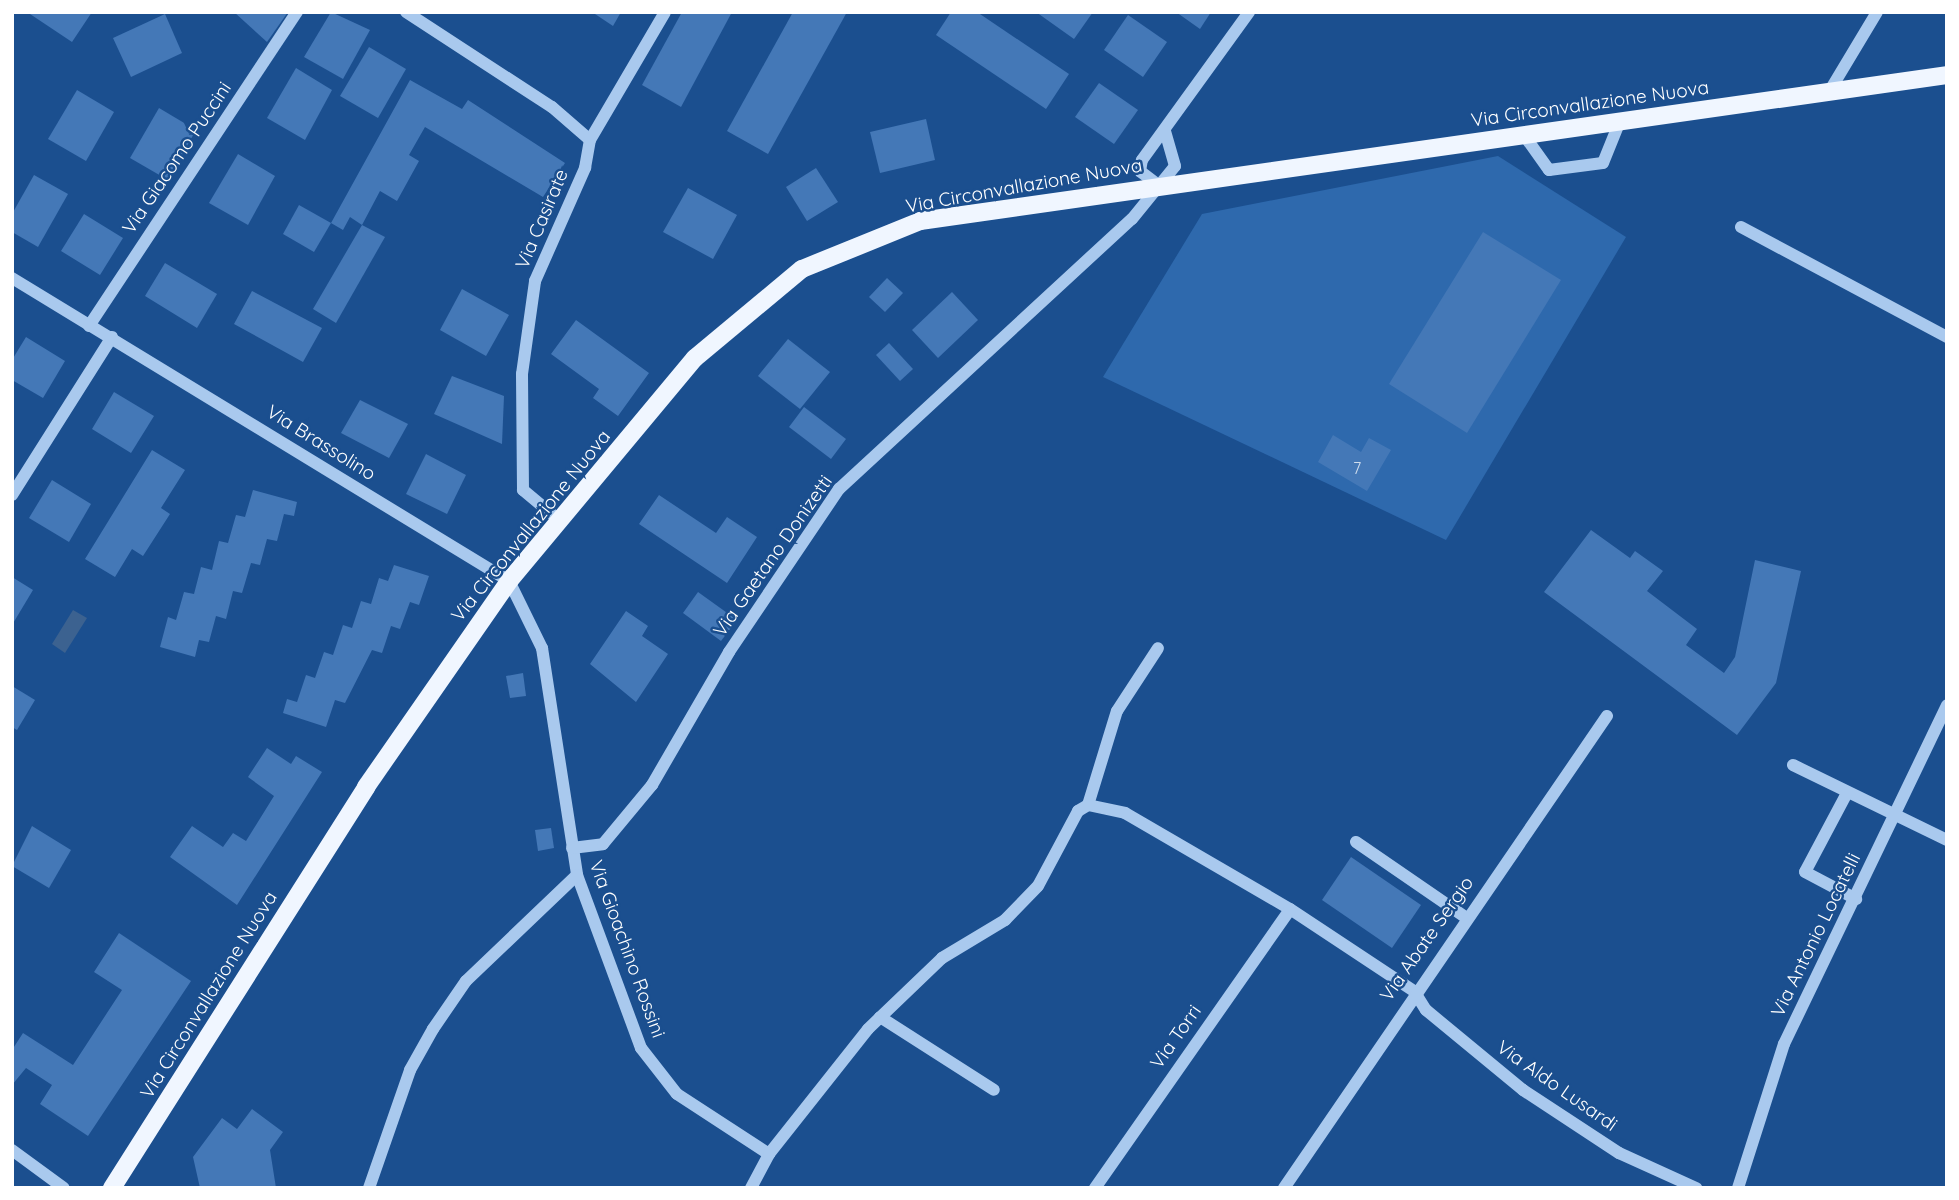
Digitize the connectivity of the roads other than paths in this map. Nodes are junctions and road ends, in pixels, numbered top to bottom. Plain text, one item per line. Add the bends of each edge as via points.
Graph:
1 (297, 12) edge
2 (406, 12) edge
3 (665, 12) edge
4 (1250, 12) edge
5 (1877, 12) edge
6 (1947, 75) edge
7 (1829, 92) junction
8 (1620, 121) junction
9 (1165, 131) junction
10 (1524, 135) junction
11 (590, 140) junction
12 (1157, 184) junction
13 (1741, 228) dead end
14 (12, 278) edge
15 (89, 326) junction
16 (113, 337) junction
17 (1947, 337) edge
18 (12, 495) edge
19 (559, 520) junction
20 (509, 581) junction
21 (1158, 648) dead end
22 (1947, 705) edge
23 (1607, 716) dead end
24 (1793, 765) dead end
25 (1847, 793) junction
26 (1088, 806) junction
27 (1895, 817) junction
28 (1947, 840) edge
29 (1356, 842) dead end
30 (572, 848) junction
31 (576, 875) junction
32 (1856, 899) junction
33 (1290, 909) junction
34 (1465, 917) junction
35 (1413, 991) junction
36 (880, 1017) junction
37 (994, 1090) dead end
38 (12, 1150) edge
39 (769, 1154) junction
40 (64, 1188) edge
41 (112, 1188) edge
42 (369, 1188) edge
43 (751, 1188) edge
44 (1095, 1188) edge
45 (1284, 1188) edge
46 (1696, 1188) edge
47 (1738, 1188) edge

1 - 15 street, Via Giacomo Puccini
2 - 11 street via 552,107
3 - 11 street, Via Casirate
4 - 9 street
5 - 7 street
6 - 7 main road, Via Circonvallazione Nuova
7 - 8 main road, Via Circonvallazione Nuova
8 - 10 main road, Via Circonvallazione Nuova
8 - 10 street via 1603,163 1549,170
9 - 12 street, Via Circonvallazione Nuova via 1175,166
9 - 12 street, Via Circonvallazione Nuova via 1140,171
10 - 12 main road, Via Circonvallazione Nuova
11 - 19 street, Via Casirate via 585,168 536,281 522,374 523,490
12 - 19 main road, Via Circonvallazione Nuova via 920,221 802,269 695,358
12 - 30 street, Via Gaetano Donizetti via 1132,219 839,489 730,652 652,785 603,844
13 - 17 street
14 - 15 street, Via Brassolino
15 - 16 street, Via Brassolino
16 - 18 street
16 - 20 street, Via Brassolino
19 - 20 main road, Via Circonvallazione Nuova
20 - 30 street, Via Gioachino Rossini via 542,648
20 - 41 main road, Via Circonvallazione Nuova via 366,787
21 - 26 street via 1117,711
22 - 27 street, Via Antonio Locatelli
23 - 34 street, Via Abate Sergio
24 - 25 street
25 - 27 street
25 - 32 street via 1805,872
26 - 33 street via 1125,813
26 - 36 street via 1078,811 1038,886 1005,919 942,958
27 - 28 street
27 - 32 street, Via Antonio Locatelli
29 - 34 street
30 - 31 street, Via Gioachino Rossini
31 - 39 street, Via Gioachino Rossini via 640,1048 677,1094
31 - 42 street via 466,981 433,1029 410,1070
32 - 47 street, Via Antonio Locatelli via 1784,1044
33 - 35 street, Via Aldo Lusardi
33 - 44 street, Via Torri
34 - 35 street, Via Abate Sergio
35 - 45 street, Via Abate Sergio
35 - 46 street, Via Aldo Lusardi via 1426,1010 1524,1090 1619,1153
36 - 37 street
36 - 39 street
38 - 40 street
39 - 43 street

